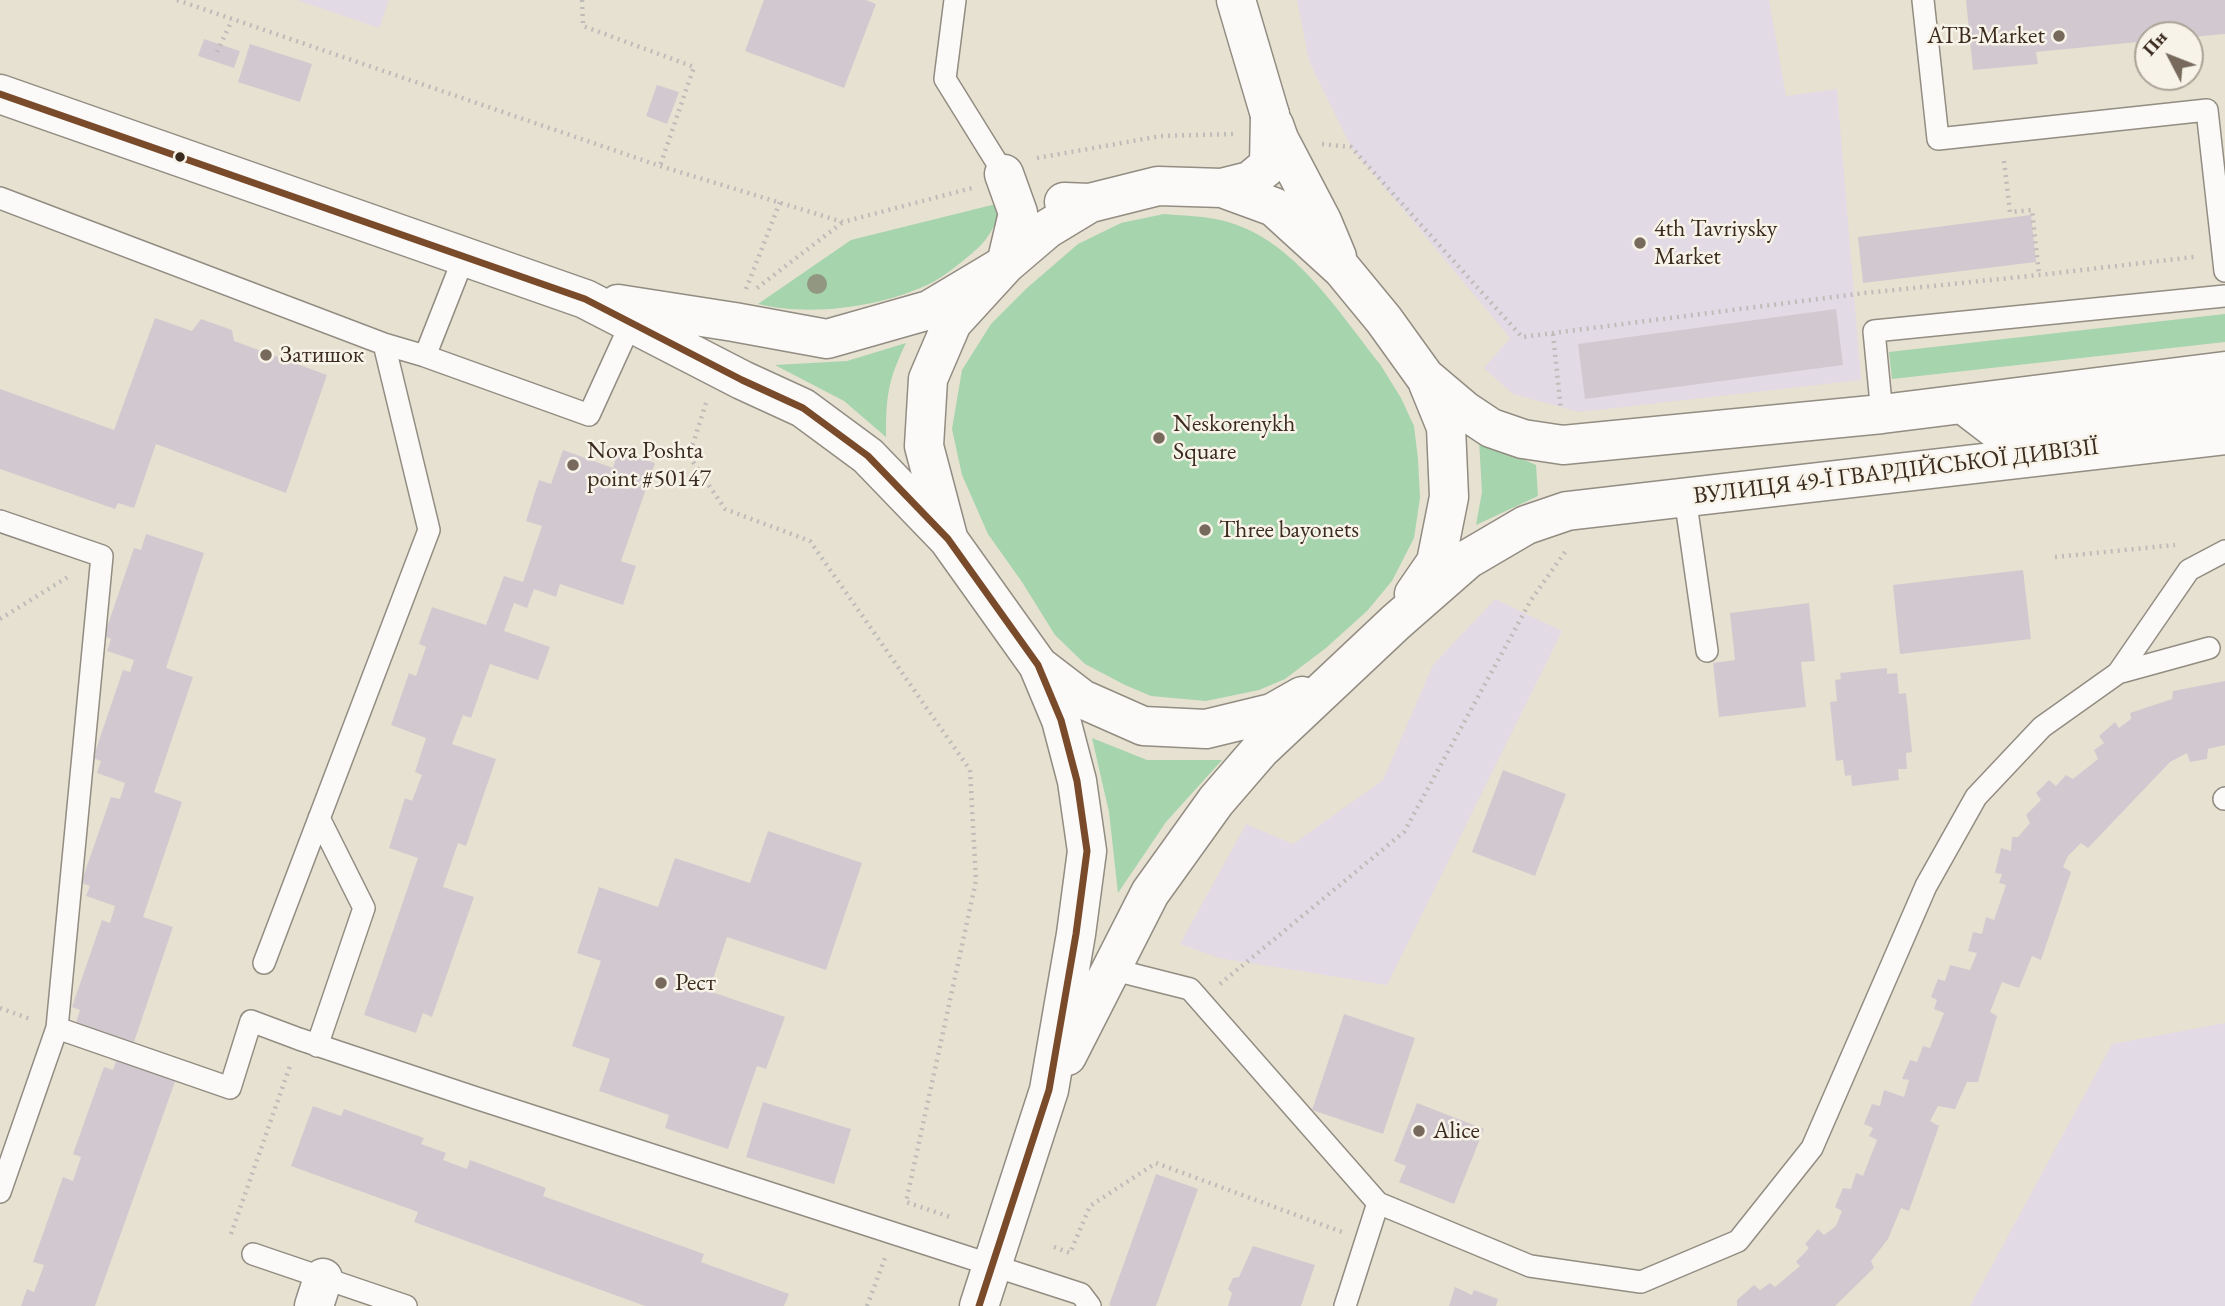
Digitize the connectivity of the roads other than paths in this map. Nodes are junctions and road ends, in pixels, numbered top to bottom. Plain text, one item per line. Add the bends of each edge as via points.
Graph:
1 (955, 0) edge
2 (1236, 0) edge
3 (1923, 0) edge
4 (0, 94) edge
5 (1270, 115) junction
6 (1004, 174) junction
7 (1222, 188) junction
8 (0, 198) edge
9 (1090, 203) junction
10 (464, 257) junction
11 (1006, 264) junction
12 (1342, 268) junction
13 (2225, 271) edge
14 (2225, 296) edge
15 (584, 299) junction
16 (631, 323) junction
17 (384, 344) junction
18 (425, 356) junction
19 (2225, 371) edge
20 (1426, 377) junction
21 (1964, 405) junction
22 (2225, 406) edge
23 (1881, 414) junction
24 (2225, 435) edge
25 (1685, 497) junction
26 (0, 521) edge
27 (948, 539) junction
28 (2225, 551) edge
29 (1396, 622) junction
30 (2209, 648) dead end
31 (1707, 651) dead end
32 (1038, 665) junction
33 (2118, 673) junction
34 (1337, 677) junction
35 (319, 818) junction
36 (264, 962) dead end
37 (1111, 969) junction
38 (57, 1028) junction
39 (308, 1043) junction
40 (1049, 1090) junction
41 (0, 1192) edge
42 (1378, 1203) junction
43 (253, 1254) road end
44 (993, 1265) junction
45 (319, 1292) edge
46 (406, 1306) edge
47 (978, 1306) edge
48 (1090, 1306) edge
49 (1345, 1306) edge

1 - 6 lane via 945,79
2 - 5 street
3 - 13 lane via 1938,139 2207,110
4 - 10 street
5 - 7 street via 1269,165 1250,181
5 - 12 street
6 - 9 street via 1034,202
6 - 11 street via 1018,213
7 - 9 street via 1158,186
7 - 12 street via 1275,208
8 - 17 lane
9 - 11 street via 1047,229
10 - 15 street
10 - 18 lane
11 - 15 street via 929,310 827,340
11 - 27 street via 952,323 928,379 924,446
12 - 20 street
14 - 23 lane via 1874,331
15 - 16 street
16 - 18 lane via 589,415
16 - 27 street via 803,408 868,456
17 - 18 lane
17 - 35 lane via 429,530
19 - 21 street
20 - 23 street via 1492,428 1523,439
20 - 29 street via 1446,427 1450,497 1436,562
21 - 22 street via 1998,431
21 - 23 street
24 - 25 street, ВУЛИЦЯ 49-Ї ГВАРДІЙСЬКОЇ ДИВІЗІЇ
25 - 29 street, ВУЛИЦЯ 49-Ї ГВАРДІЙСЬКОЇ ДИВІЗІЇ via 1568,528 1525,525 1468,559
25 - 31 lane
26 - 38 lane via 102,556
27 - 32 street
28 - 33 lane via 2189,569
29 - 34 street
30 - 33 lane
32 - 34 street via 1082,699 1143,726 1206,729 1272,713
32 - 40 street via 1065,732 1087,851
33 - 42 lane via 2042,727 1976,797 1926,886 1812,1148 1738,1241 1641,1282 1530,1266
34 - 37 street via 1216,801 1150,893
35 - 36 lane
35 - 39 lane via 364,908
37 - 40 street
37 - 42 lane via 1190,989
38 - 39 lane via 230,1088 251,1021
38 - 41 lane
39 - 44 lane
40 - 44 street
42 - 49 lane
43 - 45 lane
44 - 47 street
44 - 48 lane via 1081,1294
45 - 46 lane

